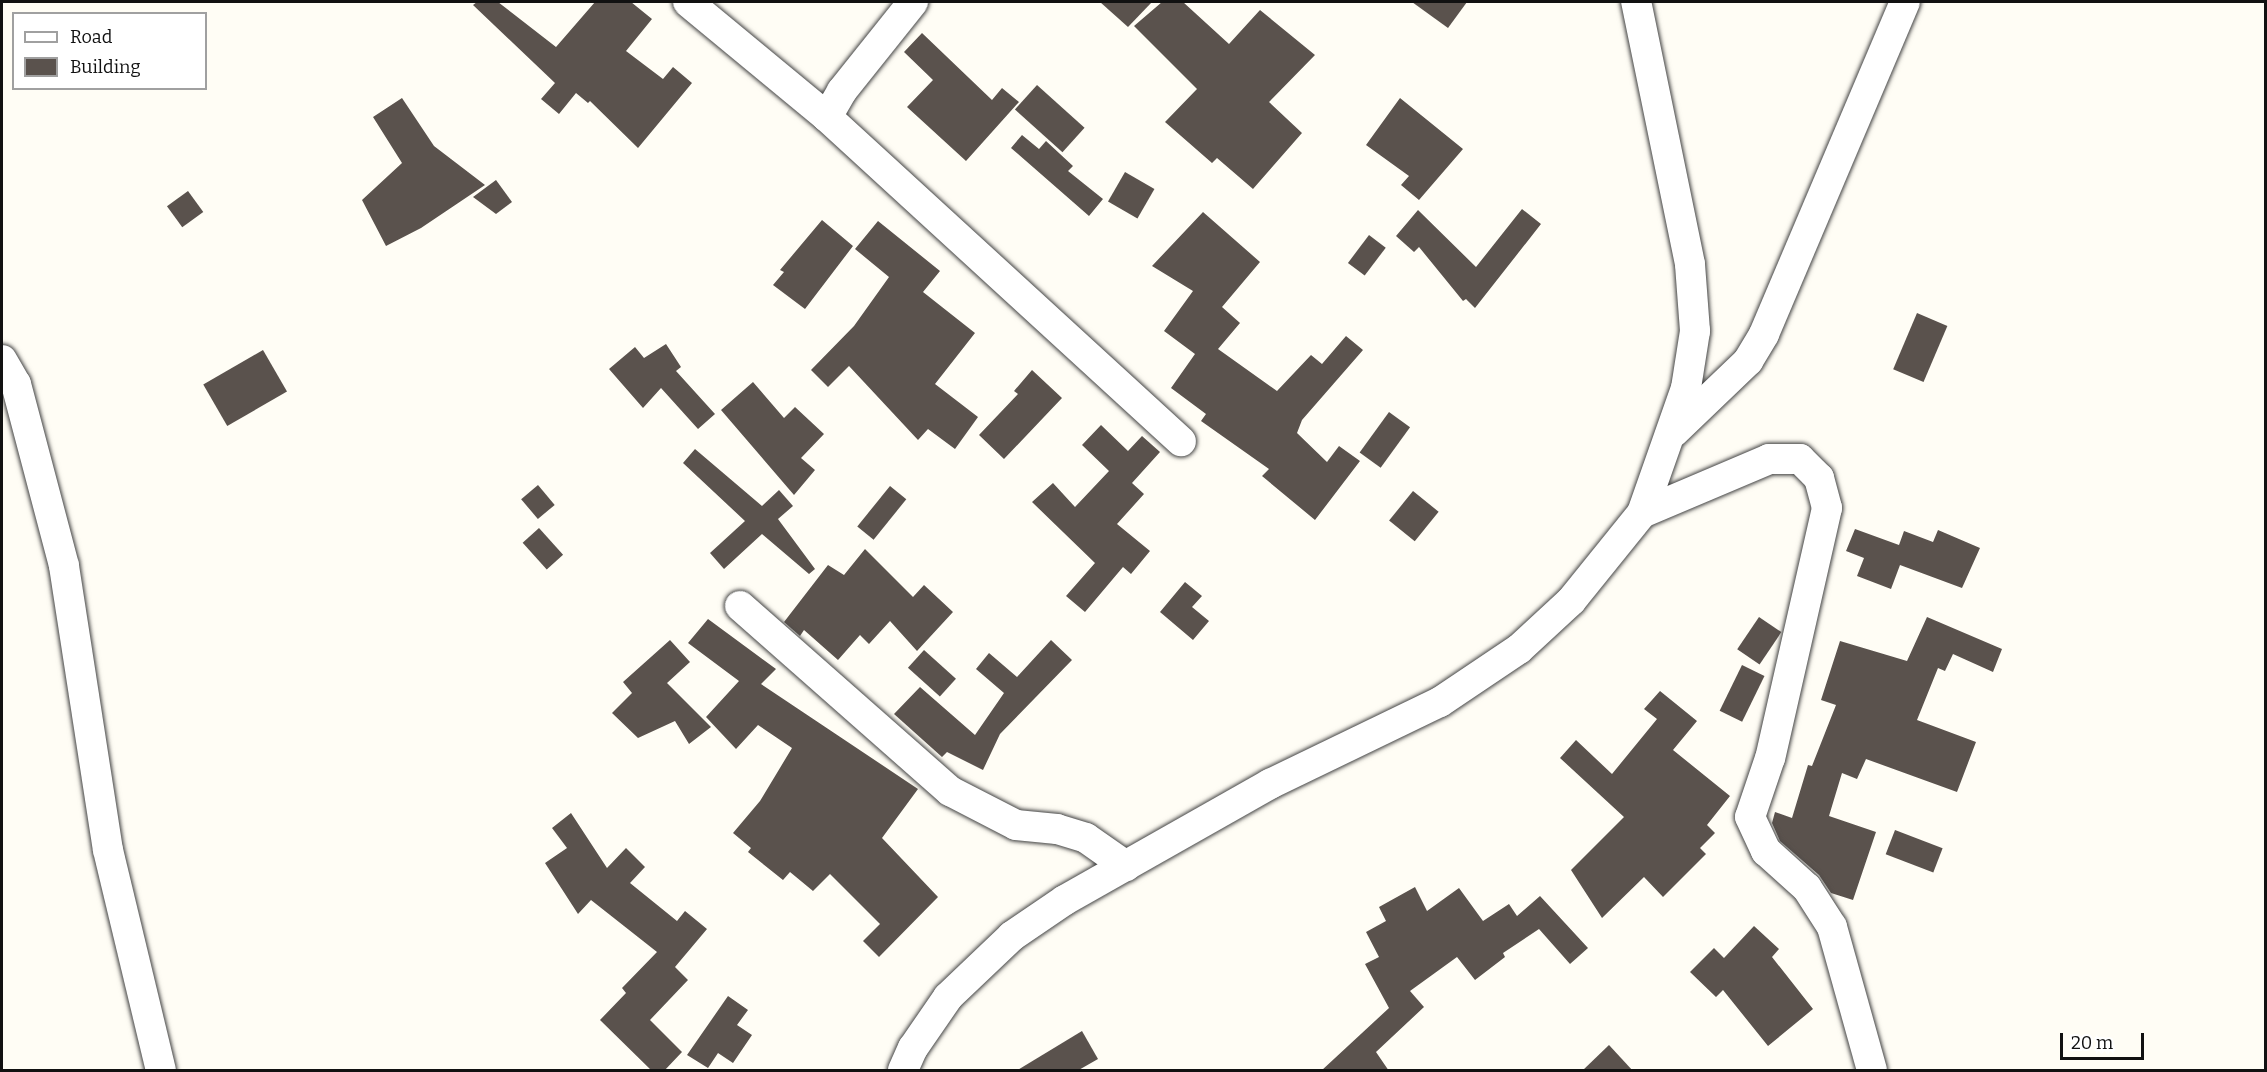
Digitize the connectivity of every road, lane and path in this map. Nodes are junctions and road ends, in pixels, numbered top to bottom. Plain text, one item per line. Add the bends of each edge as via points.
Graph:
1 (688, 2) edge
2 (913, 2) edge
3 (1636, 2) edge
4 (1905, 2) edge
5 (827, 117) junction
6 (9, 372) edge
7 (1670, 436) junction
8 (1181, 441) dead end
9 (1642, 513) junction
10 (740, 606) dead end
11 (1126, 866) junction
12 (162, 1071) edge
13 (903, 1071) edge
14 (1872, 1071) edge

1 - 5 street
2 - 5 street via 842,91
3 - 7 street via 1690,264 1695,331 1686,388
4 - 7 street via 1764,334 1748,361
5 - 8 street
6 - 12 street via 64,566 108,850
7 - 9 street
9 - 11 street via 1571,601 1519,649 1440,702 1270,784
9 - 14 street via 1769,459 1800,459 1819,478 1827,508 1770,758 1750,817 1766,851 1807,888 1832,927
10 - 11 street via 950,790 1016,825 1057,829 1086,838
11 - 13 street via 1012,936 948,998 913,1048

